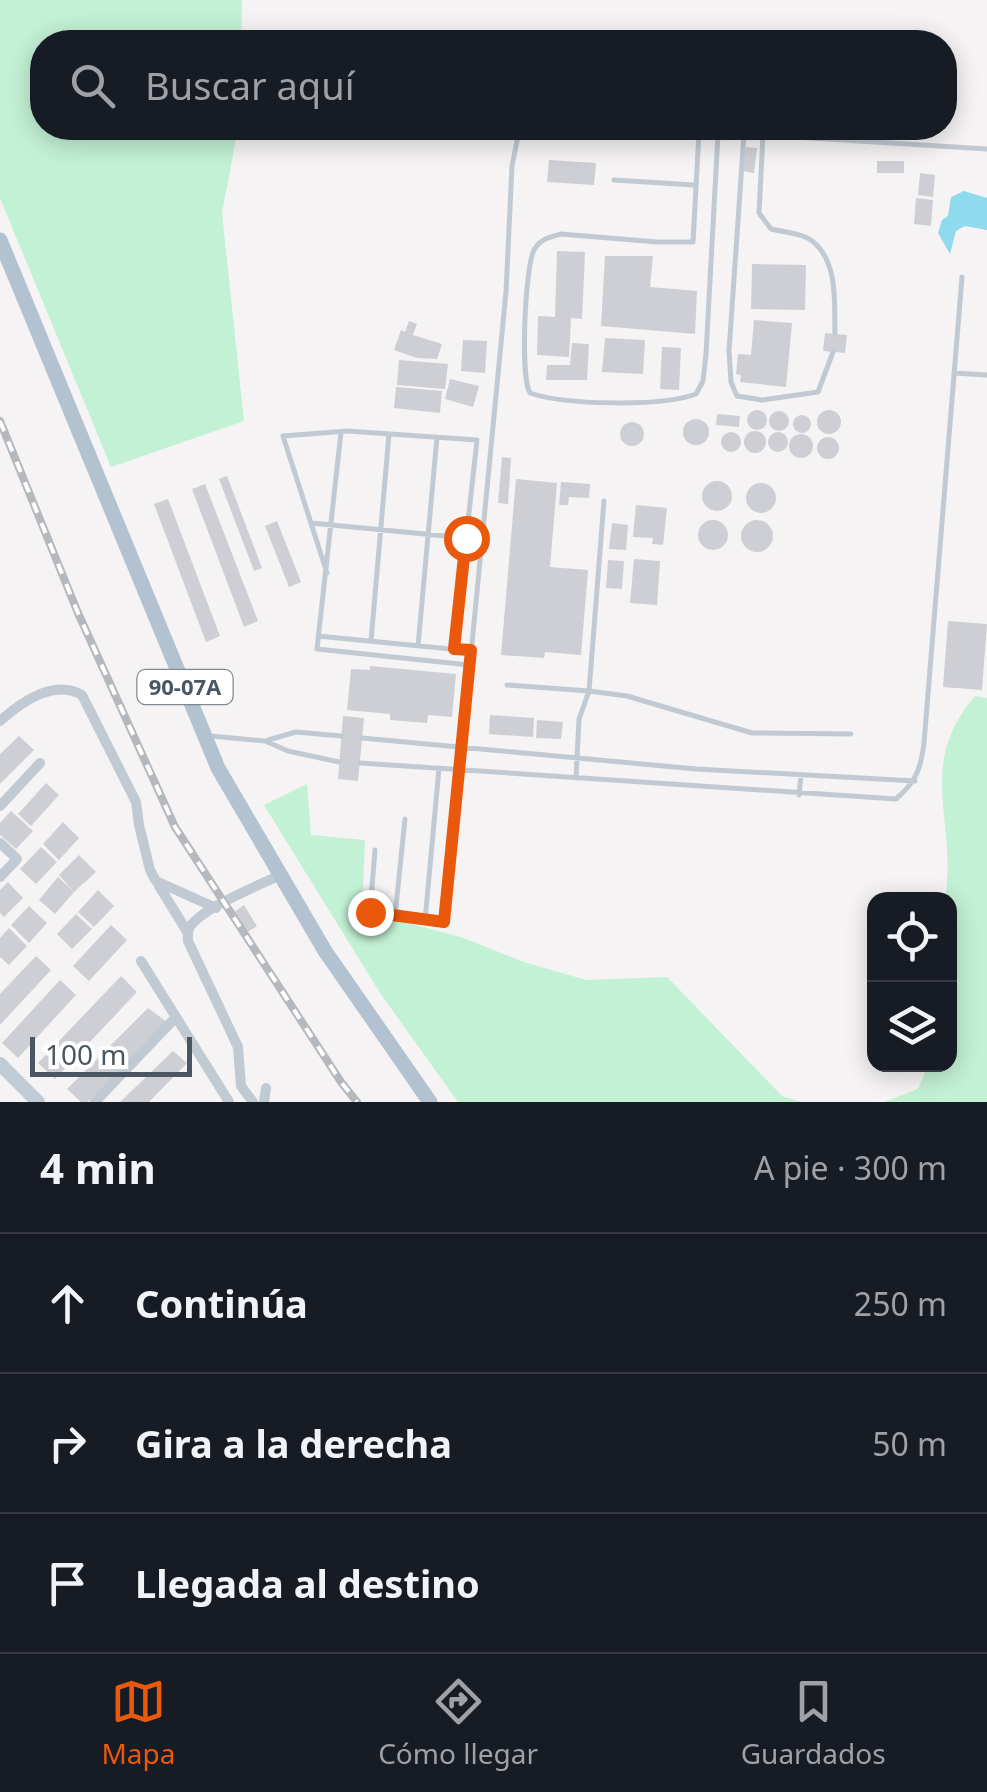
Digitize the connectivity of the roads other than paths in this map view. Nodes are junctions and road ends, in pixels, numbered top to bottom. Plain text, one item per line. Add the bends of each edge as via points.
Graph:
1 (517, 140) edge
2 (698, 140) edge
3 (718, 140) edge
4 (744, 140) edge
5 (764, 140) edge
6 (844, 140) edge
7 (987, 149) edge
8 (614, 180) dead end
9 (694, 184) junction
10 (0, 240) edge
11 (962, 277) dead end
12 (835, 334) dead end
13 (833, 352) dead end
14 (954, 373) junction
15 (987, 375) edge
16 (341, 432) junction
17 (389, 434) junction
18 (438, 437) junction
19 (604, 501) dead end
20 (311, 524) junction
21 (332, 525) junction
22 (380, 530) junction
23 (428, 535) junction
24 (466, 538) junction
25 (327, 573) junction
26 (318, 636) junction
27 (371, 641) junction
28 (418, 646) junction
29 (454, 649) junction
30 (471, 650) junction
31 (470, 665) junction
32 (507, 685) dead end
33 (589, 690) junction
34 (0, 722) edge
35 (851, 734) dead end
36 (205, 736) junction
37 (341, 736) dead end
38 (362, 738) dead end
39 (265, 741) junction
40 (460, 748) junction
41 (577, 758) junction
42 (339, 762) dead end
43 (360, 763) dead end
44 (40, 764) dead end
45 (439, 768) junction
46 (696, 769) junction
47 (460, 770) junction
48 (802, 775) junction
49 (576, 778) junction
50 (915, 781) junction
51 (694, 787) junction
52 (799, 794) junction
53 (0, 806) edge
54 (404, 819) dead end
55 (0, 843) edge
56 (375, 850) dead end
57 (280, 875) junction
58 (0, 877) edge
59 (156, 881) junction
60 (216, 908) junction
61 (395, 916) junction
62 (424, 921) junction
63 (188, 933) junction
64 (141, 961) dead end
65 (176, 1017) junction
66 (0, 1064) edge
67 (266, 1088) dead end
68 (34, 1101) edge
69 (95, 1102) edge
70 (229, 1102) edge
71 (252, 1102) edge
72 (264, 1102) edge
73 (430, 1102) edge

1 - 30 lane
2 - 9 lane
3 - 9 lane via 709,319 696,394 667,402 530,393 524,350 534,248 561,234 694,242
4 - 13 lane via 731,382 737,396 762,400 818,392
5 - 12 lane via 759,213 771,229 809,238 824,253
6 - 7 lane
8 - 9 lane
10 - 36 main road, 90-07A
11 - 14 lane
14 - 15 lane
14 - 50 lane via 924,743
16 - 17 lane
16 - 20 lane via 283,436
16 - 21 lane
17 - 18 lane
17 - 22 lane
18 - 23 lane
18 - 24 lane via 477,440
19 - 33 lane
20 - 21 lane
20 - 25 lane
21 - 22 lane
21 - 25 lane
22 - 23 lane
22 - 27 lane
23 - 24 lane
23 - 28 lane
24 - 29 lane
25 - 26 lane
26 - 27 lane
26 - 31 lane via 319,650
27 - 28 lane
28 - 29 lane
29 - 30 lane
30 - 31 lane
31 - 40 lane
32 - 33 lane
33 - 35 lane via 752,733
33 - 41 lane via 578,719
34 - 59 street via 23,700 44,693 74,690 87,700 136,802
36 - 39 lane
36 - 57 main road, 90-07A
37 - 39 lane via 296,732
38 - 40 lane
39 - 42 lane
40 - 41 lane
40 - 47 lane
41 - 46 lane
41 - 49 lane
43 - 45 lane
44 - 53 street
45 - 47 lane
45 - 62 lane
46 - 48 lane
46 - 51 lane
47 - 49 lane
47 - 62 lane via 444,922
48 - 50 lane
48 - 52 lane
49 - 51 lane
50 - 52 lane via 896,799
51 - 52 lane
54 - 61 lane
55 - 58 street via 17,859
56 - 61 lane via 370,912
57 - 60 street
57 - 73 main road, 90-07A
59 - 60 street
59 - 63 street
60 - 63 street
61 - 62 lane
63 - 71 street via 238,1047 242,1086
64 - 65 street
65 - 69 street
65 - 70 street
66 - 68 street
67 - 72 street

